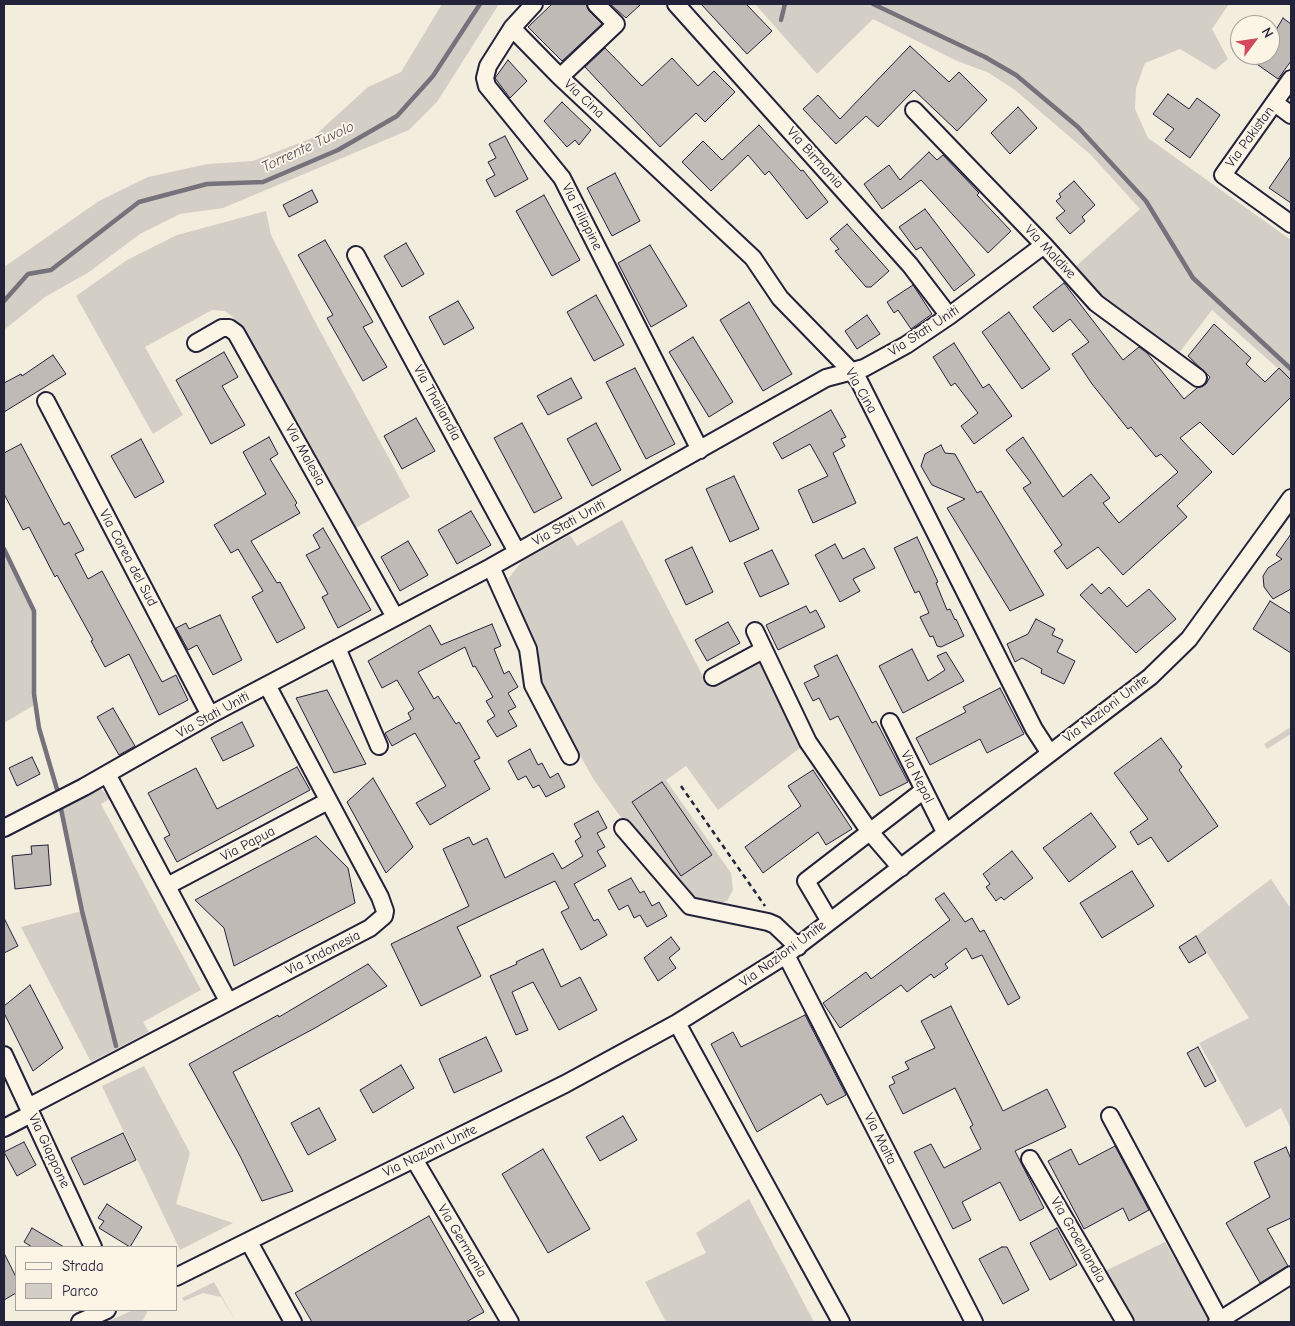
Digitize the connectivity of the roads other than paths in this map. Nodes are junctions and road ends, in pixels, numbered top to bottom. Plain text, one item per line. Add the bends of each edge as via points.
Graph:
1 (534, 4) edge
2 (596, 4) edge
3 (676, 4) edge
4 (512, 28) junction
5 (560, 77) junction
6 (1291, 79) edge
7 (1275, 103) junction
8 (914, 110) dead end
9 (1291, 115) edge
10 (1290, 220) edge
11 (1044, 245) junction
12 (356, 255) dead end
13 (949, 316) junction
14 (196, 343) dead end
15 (852, 372) junction
16 (1198, 378) dead end
17 (46, 401) dead end
18 (700, 450) junction
19 (1291, 498) edge
20 (517, 552) junction
21 (491, 567) junction
22 (396, 617) junction
23 (755, 631) dead end
24 (337, 648) junction
25 (763, 650) junction
26 (713, 677) dead end
27 (267, 685) junction
28 (210, 715) junction
29 (890, 722) dead end
30 (379, 746) dead end
31 (1050, 752) junction
32 (570, 756) dead end
33 (107, 774) junction
34 (924, 790) junction
35 (328, 801) junction
36 (4, 828) edge
37 (623, 828) dead end
38 (870, 832) junction
39 (945, 832) junction
40 (901, 868) junction
41 (167, 886) junction
42 (829, 920) junction
43 (792, 951) junction
44 (228, 1001) junction
45 (677, 1024) junction
46 (4, 1055) edge
47 (30, 1110) junction
48 (1110, 1116) dead end
49 (4, 1128) edge
50 (1030, 1158) dead end
51 (414, 1159) junction
52 (249, 1242) junction
53 (93, 1246) edge
54 (1291, 1275) edge
55 (178, 1276) edge
56 (105, 1311) edge
57 (1219, 1321) edge
58 (80, 1322) edge
59 (293, 1322) edge
60 (510, 1322) edge
61 (841, 1322) edge
62 (974, 1322) edge
63 (1125, 1322) edge

1 - 4 street, Via Filippine
2 - 5 street, Via Cina via 616,24
3 - 13 street, Via Birmania via 910,266
4 - 5 street, Via Cina
4 - 18 street, Via Filippine via 488,66 487,86 562,178
5 - 15 street, Via Cina via 753,258 780,298
6 - 7 street, Via Pakistan
7 - 9 street
7 - 10 street, Via Pakistan via 1223,175
8 - 11 street, Via Maldive
11 - 13 street, Via Stati Uniti
11 - 16 street, Via Maldive via 1096,303
12 - 20 street, Via Thailandia
13 - 15 street, Via Stati Uniti via 906,345
14 - 22 street, Via Malesia via 222,328 236,333
15 - 18 street, Via Stati Uniti via 826,378
15 - 31 street, Via Cina via 1034,729
17 - 28 street, Via Corea del Sud
18 - 20 street, Via Stati Uniti
19 - 31 street, Via Nazioni Unite via 1189,639 1150,677
20 - 21 street, Via Stati Uniti
21 - 22 street, Via Stati Uniti
21 - 32 street via 528,649 533,685
22 - 24 street, Via Stati Uniti
23 - 25 street
24 - 27 street, Via Stati Uniti
24 - 30 street
25 - 26 street
25 - 38 street via 808,742
27 - 28 street, Via Stati Uniti
27 - 35 street, Via Indonesia
28 - 33 street, Via Stati Uniti
29 - 34 street, Via Nepal
31 - 39 street, Via Nazioni Unite
33 - 36 street, Via Stati Uniti
33 - 41 street
34 - 38 street
34 - 39 street, Via Nepal
35 - 41 street, Via Papua
35 - 44 street, Via Indonesia via 380,897 384,916 370,928
37 - 43 street, Via Malta via 690,906 775,925
38 - 40 street
38 - 42 street via 806,882
39 - 40 street, Via Nazioni Unite
40 - 42 street, Via Nazioni Unite
41 - 44 street
42 - 43 street, Via Nazioni Unite
43 - 45 street, Via Nazioni Unite
43 - 62 street, Via Malta
44 - 47 street, Via Indonesia
45 - 51 street, Via Nazioni Unite
45 - 61 street
46 - 47 street, Via Giappone
47 - 49 street, Via Indonesia
47 - 53 street, Via Giappone
48 - 57 street
50 - 63 street, Via Groenlandia
51 - 52 street, Via Nazioni Unite
51 - 60 street, Via Germania
52 - 55 street, Via Nazioni Unite
52 - 59 street
54 - 57 street
56 - 58 street

